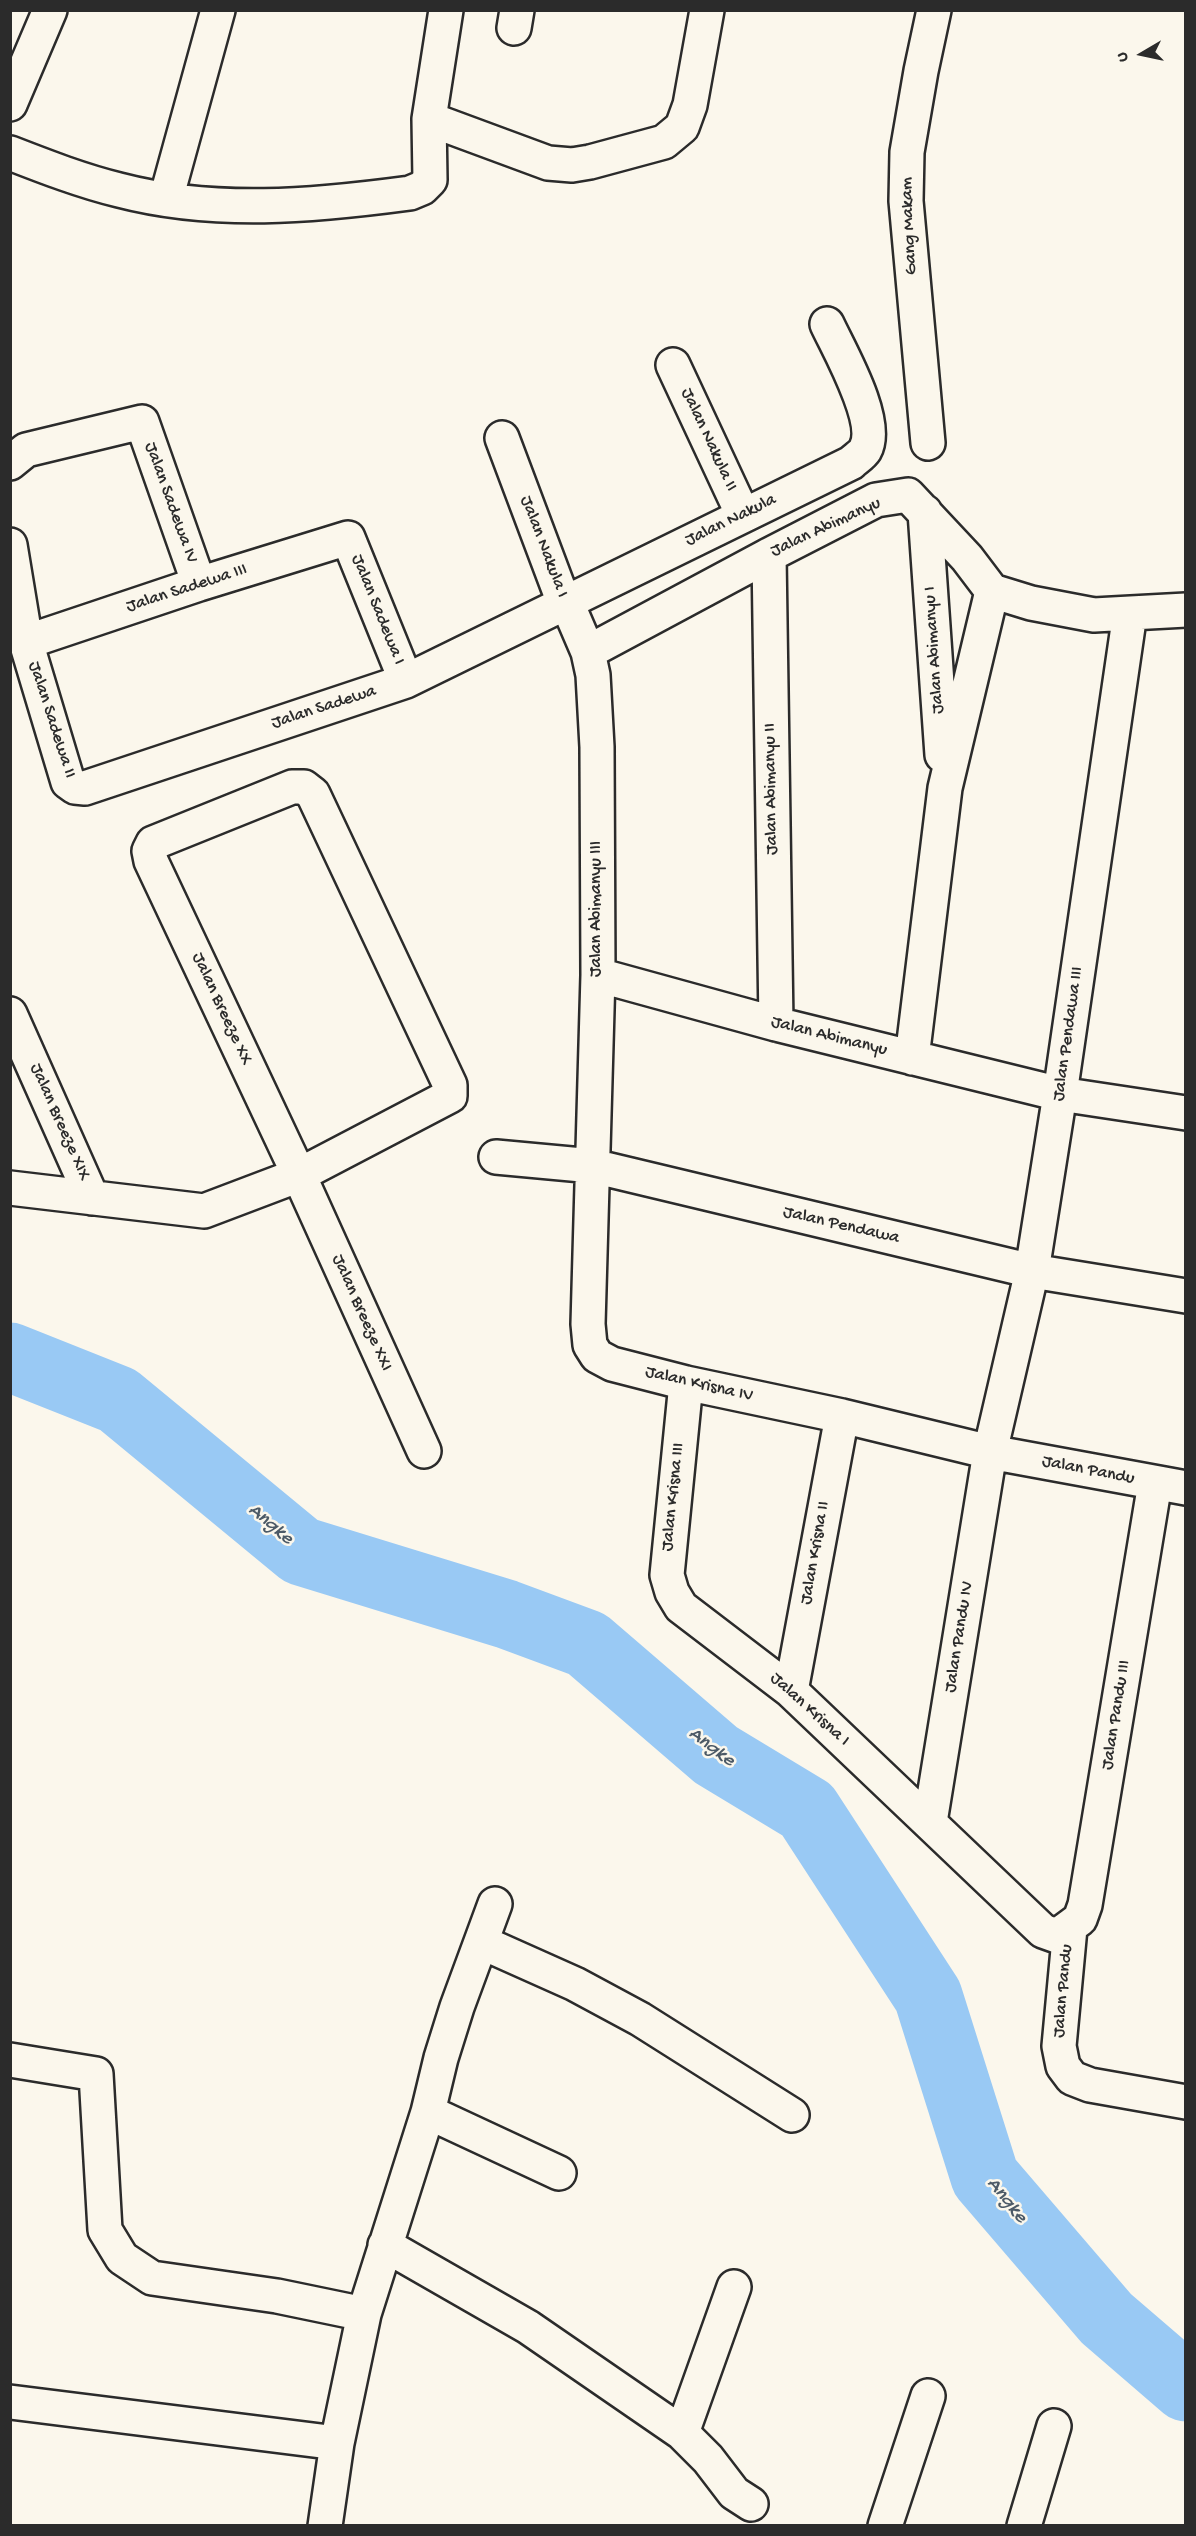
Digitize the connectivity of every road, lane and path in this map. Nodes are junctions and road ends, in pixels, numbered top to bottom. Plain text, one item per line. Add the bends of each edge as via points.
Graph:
1 (50, 10) edge
2 (218, 10) edge
3 (446, 10) edge
4 (708, 10) edge
5 (934, 10) edge
6 (10, 104) edge
7 (429, 119) junction
8 (10, 153) edge
9 (166, 199) junction
10 (827, 324) dead end
11 (673, 364) dead end
12 (502, 438) dead end
13 (928, 443) dead end
14 (10, 463) edge
15 (925, 512) junction
16 (743, 515) junction
17 (348, 538) joint
18 (10, 545) edge
19 (769, 555) junction
20 (199, 584) junction
21 (992, 591) junction
22 (567, 607) junction
23 (1185, 610) edge
24 (1130, 613) junction
25 (26, 642) junction
26 (586, 647) junction
27 (406, 681) junction
28 (75, 787) joint
29 (945, 788) junction
30 (598, 975) junction
31 (10, 1014) edge
32 (776, 1024) junction
33 (912, 1058) junction
34 (1060, 1094) junction
35 (1185, 1113) edge
36 (496, 1157) dead end
37 (593, 1166) junction
38 (299, 1174) junction
39 (10, 1188) edge
40 (92, 1198) junction
41 (1032, 1271) junction
42 (1185, 1296) edge
43 (687, 1383) junction
44 (842, 1416) junction
45 (424, 1451) dead end
46 (990, 1452) junction
47 (1170, 1486) edge
48 (681, 1607) joint
49 (791, 1691) junction
50 (930, 1822) junction
51 (495, 1904) dead end
52 (1064, 1932) junction
53 (481, 1942) junction
54 (10, 2060) edge
55 (1185, 2102) edge
56 (428, 2112) junction
57 (792, 2115) dead end
58 (559, 2173) dead end
59 (385, 2245) junction
60 (734, 2287) dead end
61 (364, 2314) junction
62 (928, 2396) dead end
63 (10, 2402) edge
64 (1054, 2427) dead end
65 (682, 2433) junction
66 (337, 2443) junction
67 (751, 2504) dead end
68 (325, 2526) edge
69 (885, 2526) edge
70 (1024, 2526) edge

1 - 6 street
2 - 9 street
3 - 7 street
4 - 7 street via 690,105 682,127 664,142 572,165 548,163
5 - 13 street, Gang Makam via 907,152 906,201
7 - 9 street via 430,180 410,193 311,205 241,207
8 - 9 street via 119,190
10 - 16 street, Jalan Nakula via 863,400 868,435 865,450 851,463
11 - 16 street, Jalan Nakula II
12 - 22 street, Jalan Nakula I
14 - 20 street, Jalan Sadewa IV via 26,450 142,422
15 - 19 street, Jalan Abimanyu via 908,495 876,500
15 - 21 street, Jalan Abimanyu
15 - 29 street, Jalan Abimanyu I
16 - 22 street, Jalan Nakula
17 - 20 street, Jalan Sadewa III
17 - 27 street, Jalan Sadewa I
18 - 25 street, Jalan Sadewa II
19 - 26 street, Jalan Abimanyu
19 - 32 street, Jalan Abimanyu II
20 - 25 street, Jalan Sadewa III
21 - 24 street via 1094,615
21 - 29 street, Jalan Abimanyu I
22 - 26 street, Jalan Nakula I
22 - 27 street, Jalan Sadewa
23 - 24 street
24 - 34 street, Jalan Pendawa III
25 - 28 street, Jalan Sadewa II via 68,782
26 - 30 street, Jalan Abimanyu III via 593,675 597,747
27 - 28 street, Jalan Sadewa via 86,788
29 - 33 street, Jalan Abimanyu I
30 - 32 street, Jalan Abimanyu
30 - 37 street, Jalan Abimanyu III
31 - 40 street, Jalan Breeze XIX
32 - 33 street, Jalan Abimanyu
33 - 34 street, Jalan Abimanyu
34 - 35 street, Jalan Abimanyu
34 - 41 street, Jalan Pendawa III
36 - 37 street, Jalan Pendawa
37 - 41 street, Jalan Pendawa
37 - 43 street, Jalan Krisna IV via 590,1345 597,1356 612,1364
38 - 38 street, Jalan Breeze XX via 450,1096 450,1085 313,794 304,787 292,786 153,843 149,851
38 - 40 street via 204,1211
38 - 45 street, Jalan Breeze XXI
39 - 40 street
41 - 42 street, Jalan Pendawa
41 - 46 street, Jalan Pendawa III
43 - 44 street, Jalan Krisna IV
43 - 48 street, Jalan Krisna III via 667,1575
44 - 46 street, Jalan Krisna IV
44 - 49 street, Jalan Krisna II
46 - 47 street, Jalan Pandu
46 - 50 street, Jalan Pandu IV
47 - 52 street, Jalan Pandu III via 1085,1905 1080,1919
48 - 49 street, Jalan Krisna I
49 - 50 street, Jalan Krisna I
50 - 52 street, Jalan Pandu via 1043,1931
51 - 53 street
52 - 55 street, Jalan Pandu via 1059,2046 1063,2066 1072,2078 1090,2085
53 - 56 street via 441,2058
53 - 57 street via 575,1984 640,2019
54 - 61 street via 96,2074 105,2230 122,2258 152,2277
56 - 58 street
56 - 59 street
59 - 61 street
59 - 65 street via 528,2327
60 - 65 street
61 - 66 street
62 - 69 street
63 - 66 street
64 - 70 street
65 - 67 street via 734,2493
66 - 68 street

